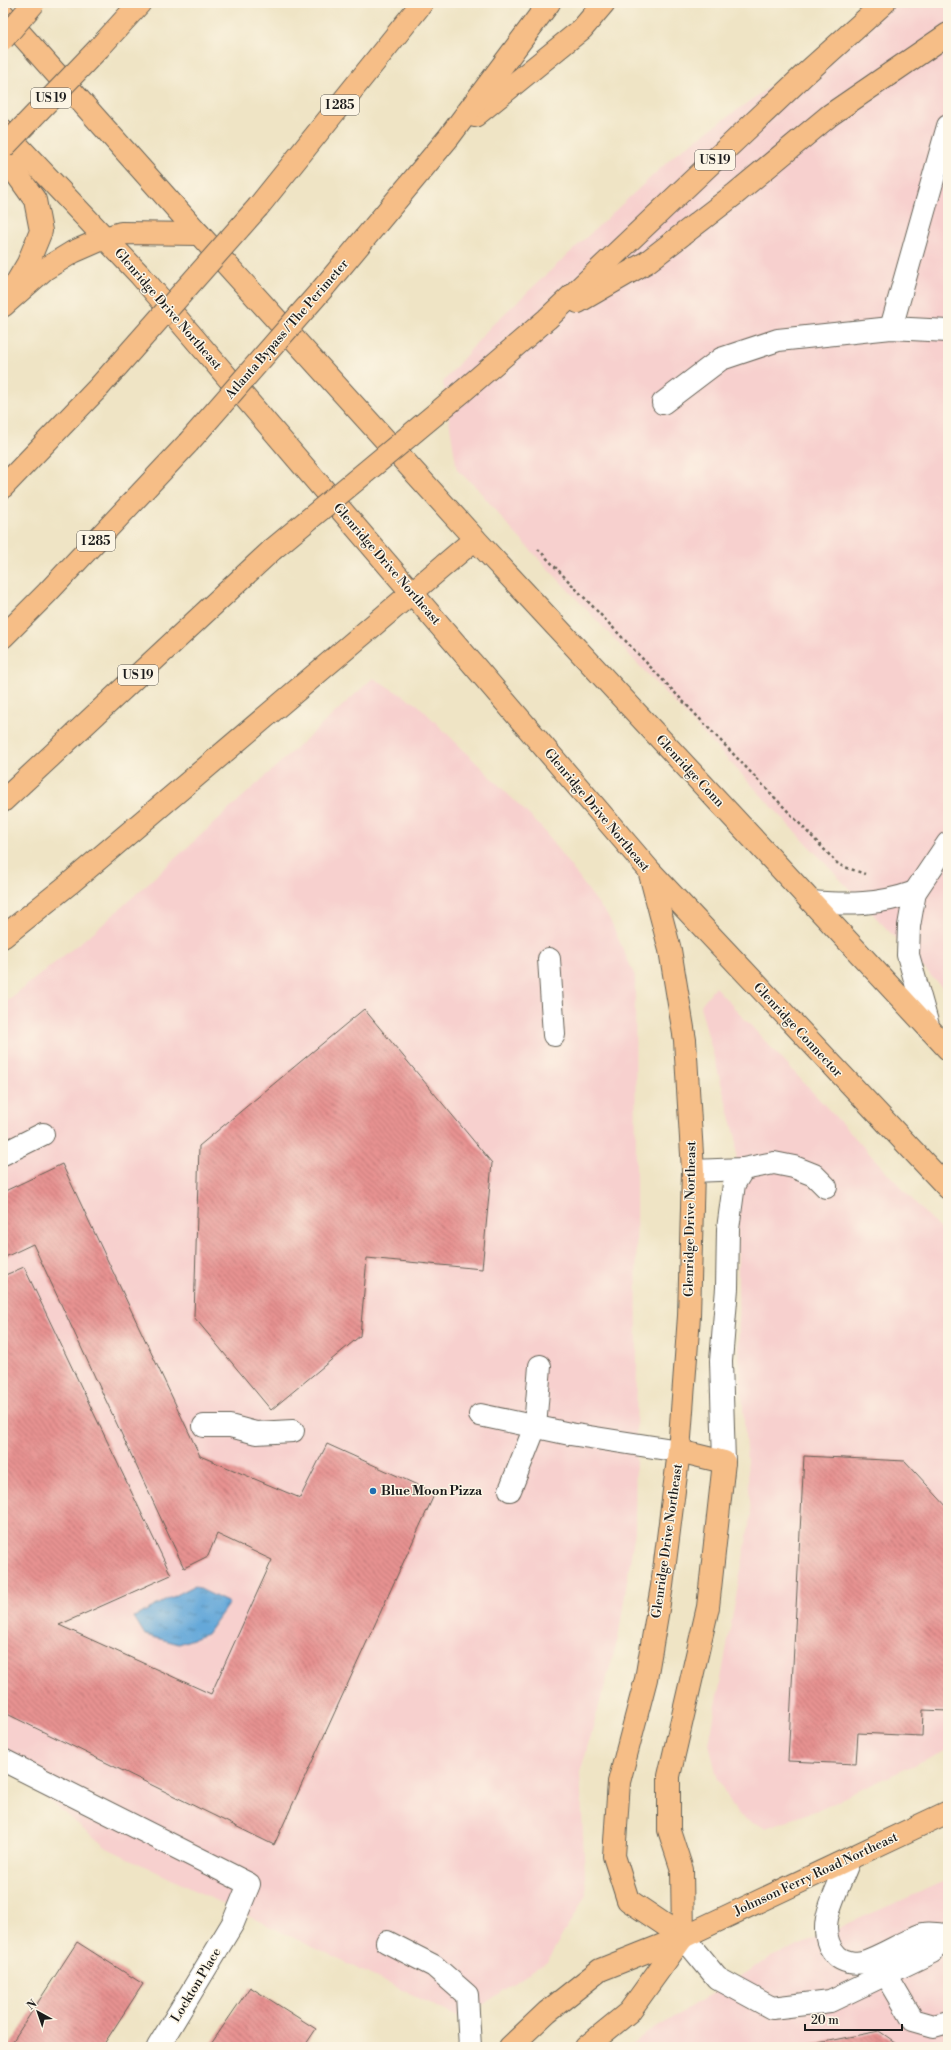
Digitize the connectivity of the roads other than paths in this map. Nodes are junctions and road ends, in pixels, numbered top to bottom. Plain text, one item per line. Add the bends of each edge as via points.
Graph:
1 (34, 3) edge
2 (140, 3) edge
3 (422, 3) edge
4 (549, 3) edge
5 (604, 3) edge
6 (884, 3) edge
7 (3, 14) edge
8 (948, 34) edge
9 (3, 39) edge
10 (948, 126) edge
11 (3, 130) edge
12 (449, 137) junction
13 (3, 148) edge
14 (3, 154) edge
15 (199, 234) junction
16 (105, 238) junction
17 (3, 306) edge
18 (547, 319) junction
19 (891, 328) junction
20 (948, 331) edge
21 (663, 403) dead end
22 (3, 487) edge
23 (475, 539) junction
24 (413, 593) junction
25 (3, 637) edge
26 (3, 801) edge
27 (948, 843) edge
28 (650, 871) junction
29 (915, 892) junction
30 (812, 902) junction
31 (3, 937) edge
32 (549, 959) dead end
33 (929, 1029) junction
34 (554, 1035) dead end
35 (948, 1049) edge
36 (43, 1134) dead end
37 (3, 1154) edge
38 (743, 1169) junction
39 (693, 1171) junction
40 (826, 1187) dead end
41 (948, 1188) edge
42 (540, 1366) dead end
43 (480, 1415) dead end
44 (204, 1426) dead end
45 (535, 1427) junction
46 (293, 1431) dead end
47 (679, 1451) junction
48 (724, 1462) junction
49 (510, 1490) dead end
50 (3, 1760) edge
51 (948, 1812) edge
52 (849, 1860) junction
53 (683, 1937) junction
54 (946, 1938) edge
55 (386, 1942) dead end
56 (886, 1974) junction
57 (948, 2022) edge
58 (158, 2047) edge
59 (470, 2047) edge
60 (510, 2047) edge
61 (586, 2047) edge

1 - 9 main road, bridge
2 - 13 main road, US 19, bridge
3 - 22 main road, I 285, bridge via 258,207 99,387
4 - 12 main road, Atlanta Bypass / The Perimeter / I 285
5 - 12 main road via 582,29
6 - 18 main road, US 19 via 804,75
7 - 15 main road
8 - 18 main road via 830,115 735,194 647,262
10 - 19 street
11 - 16 main road, Glenridge Drive Northeast
12 - 25 main road, Atlanta Bypass / The Perimeter / I 285, bridge via 325,286 188,443
14 - 17 main road via 35,200 40,231 28,263
15 - 16 main road via 121,233
15 - 23 main road
16 - 17 main road via 73,252 45,269
16 - 24 main road, Glenridge Drive Northeast
18 - 26 main road, US 19, bridge via 272,550
19 - 20 street
19 - 21 street via 778,340 721,359
23 - 24 main road
23 - 30 main road, Glenridge Conn
24 - 28 main road, Glenridge Drive Northeast
24 - 31 main road
27 - 29 street
28 - 39 main road, Glenridge Drive Northeast via 670,950 685,1040
28 - 41 main road, Glenridge Connector
29 - 30 street via 893,900 847,905
29 - 33 street via 909,926 908,955
30 - 33 main road
32 - 34 street
33 - 35 main road
36 - 37 street
38 - 39 street
38 - 40 street via 774,1163 794,1167 814,1175
38 - 48 street via 734,1184 728,1229 727,1288 721,1361
39 - 47 main road, Glenridge Drive Northeast via 689,1316
42 - 45 street
43 - 45 street
44 - 46 street via 230,1426 256,1433
45 - 47 street
45 - 49 street
47 - 48 main road
47 - 53 main road, Glenridge Drive Northeast via 662,1586 646,1679 619,1782 614,1856 628,1900
48 - 53 main road via 708,1607 669,1776 669,1830 682,1870
50 - 58 street, Lockton Place via 249,1884 233,1923
51 - 52 main road, Johnson Ferry Road Northeast
52 - 53 main road, Johnson Ferry Road Northeast
52 - 54 street via 832,1899 826,1924 826,1936 838,1958 847,1962 862,1962 924,1934
53 - 56 street via 717,1978 772,2008 830,2001
53 - 60 main road, Johnson Ferry Road Northeast via 600,1970 546,2012
53 - 61 main road, Johnson Ferry Road Northeast via 629,2012
54 - 56 street via 932,1952
55 - 59 street via 434,1966 467,1995
56 - 57 street via 913,2020 934,2026

